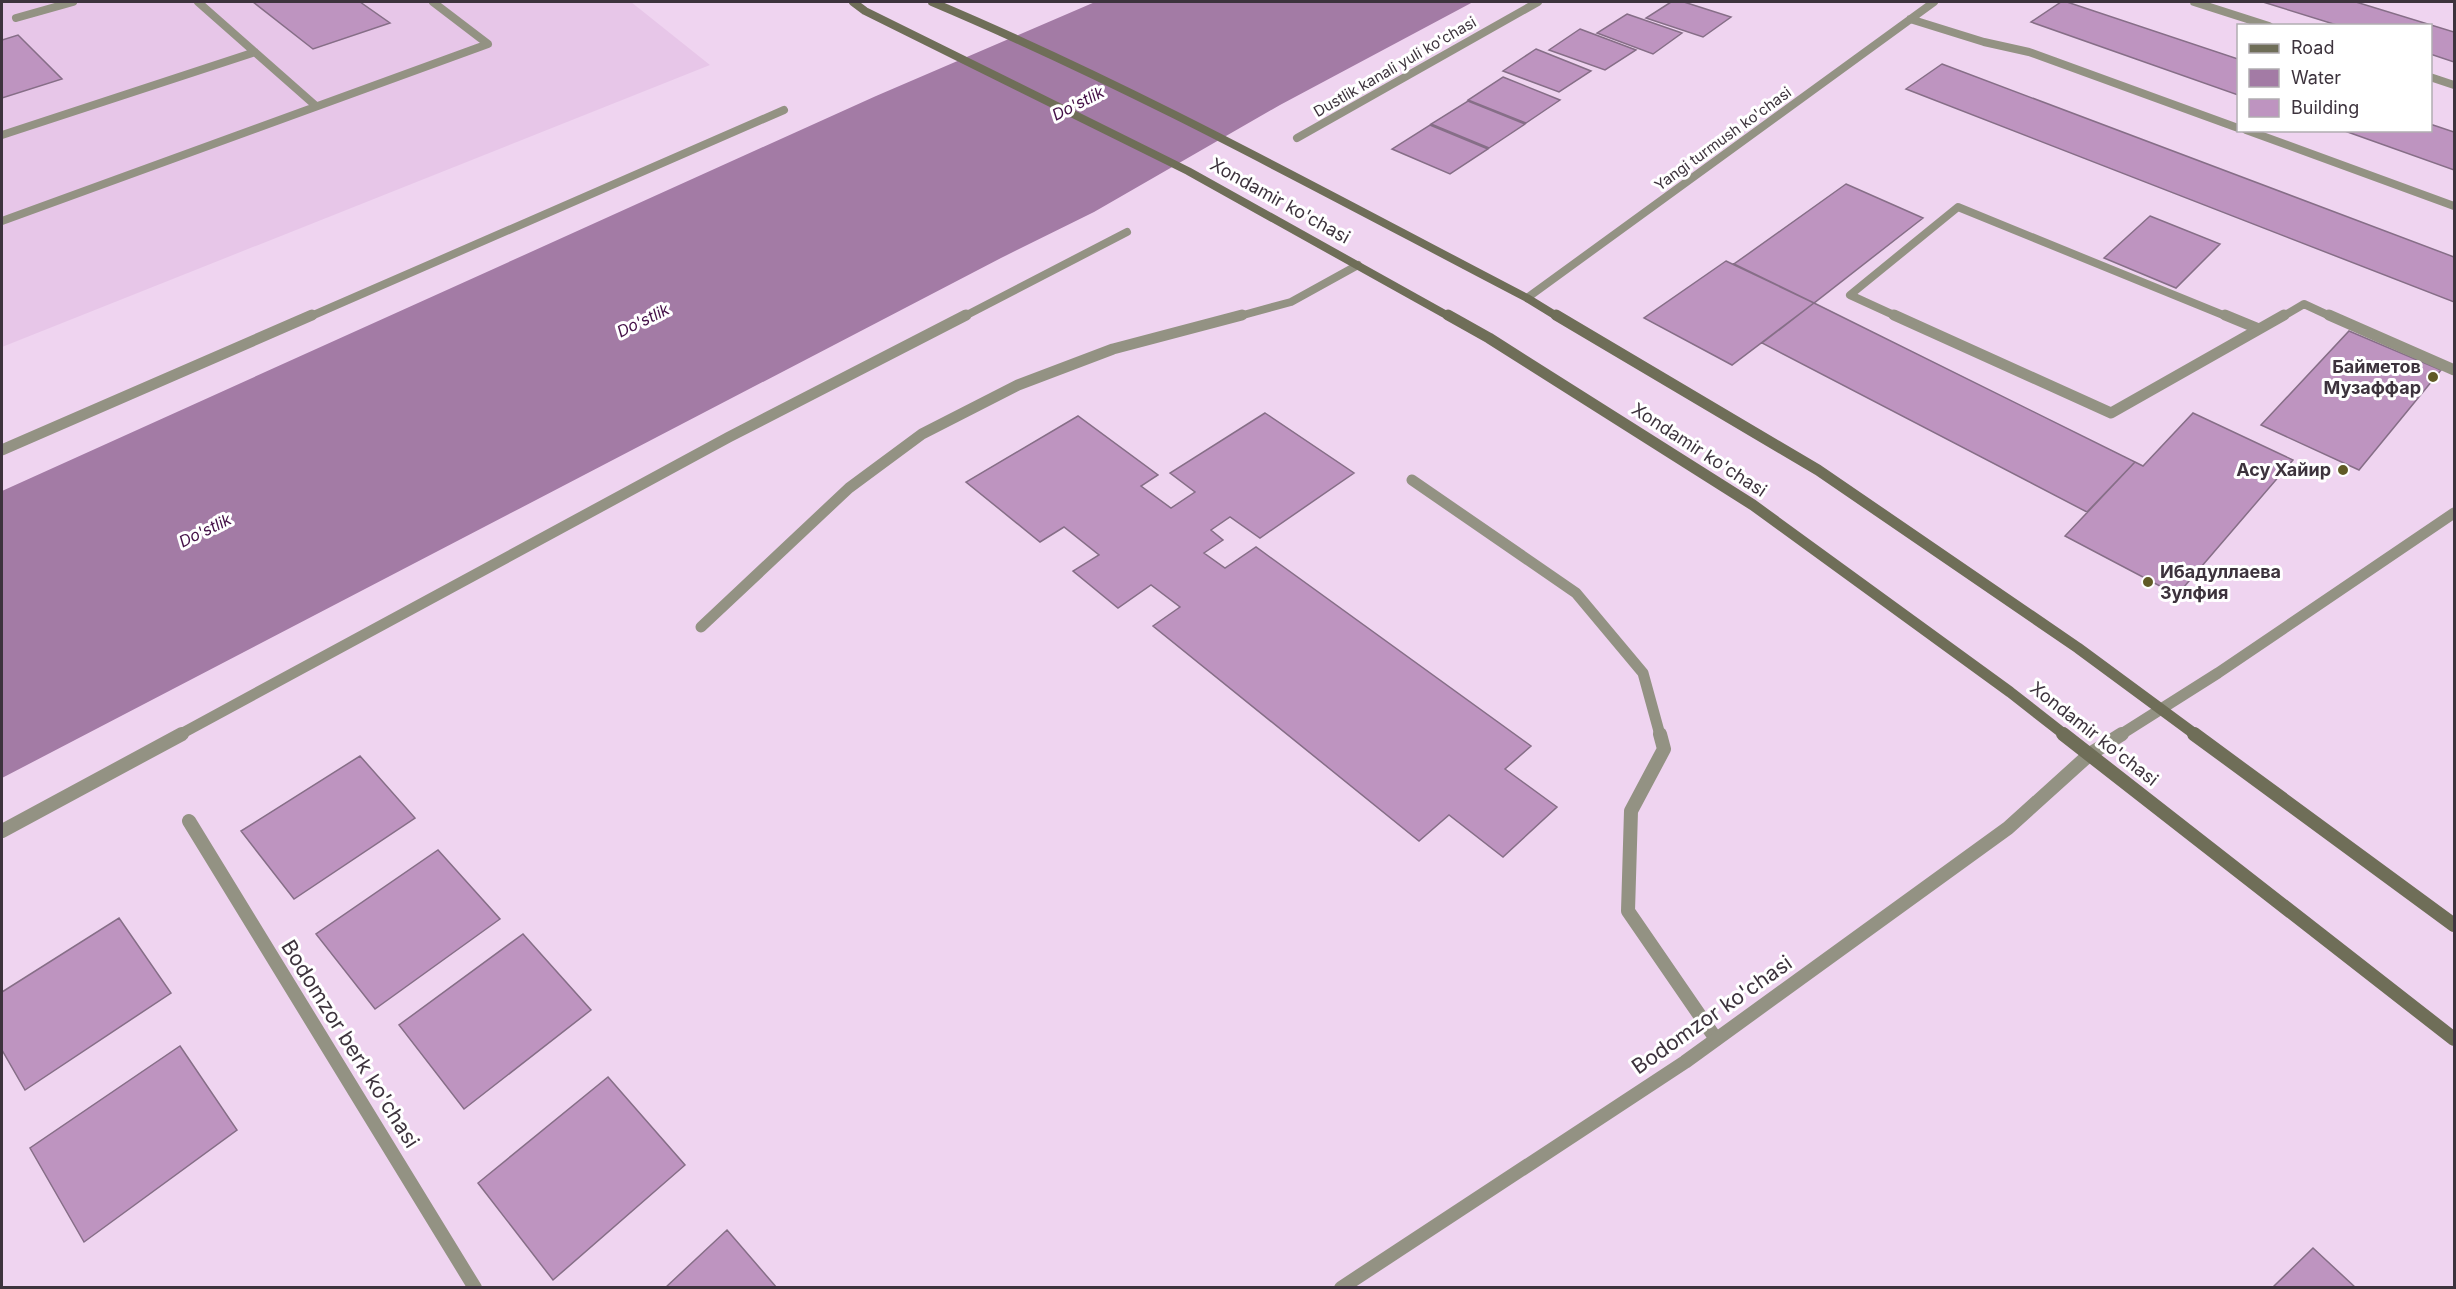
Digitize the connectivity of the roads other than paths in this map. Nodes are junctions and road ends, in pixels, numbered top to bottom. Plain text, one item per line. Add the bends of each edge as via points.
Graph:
1 (73, 2) edge
2 (198, 2) edge
3 (433, 2) edge
4 (853, 2) edge
5 (932, 2) edge
6 (1538, 2) edge
7 (1934, 2) edge
8 (2194, 2) edge
9 (16, 18) dead end
10 (1910, 19) junction
11 (2263, 24) edge
12 (255, 52) junction
13 (2432, 78) edge
14 (2454, 85) edge
15 (316, 106) junction
16 (784, 110) dead end
17 (2237, 128) edge
18 (2251, 132) edge
19 (2, 135) edge
20 (1297, 138) dead end
21 (2454, 206) edge
22 (2, 221) edge
23 (1127, 232) dead end
24 (1358, 265) junction
25 (1527, 298) junction
26 (2259, 329) junction
27 (2454, 370) edge
28 (2, 450) edge
29 (1412, 480) dead end
30 (2454, 513) edge
31 (701, 627) dead end
32 (2161, 709) junction
33 (2090, 754) junction
34 (189, 822) dead end
35 (2, 831) edge
36 (2454, 925) edge
37 (1716, 1039) junction
38 (2454, 1039) edge
39 (475, 1287) edge
40 (1341, 1287) edge

1 - 9 street
2 - 12 street
3 - 15 street via 488,44
4 - 24 main road, Xondamir ko'chasi via 1188,171
5 - 25 main road, Xondamir ko'chasi via 1005,33 1230,144
6 - 20 street, Dustlik kanali yuli ko'chasi
7 - 10 street, Yangi turmush ko'chasi
8 - 11 street
10 - 17 street via 2029,52
10 - 25 street, Yangi turmush ko'chasi
12 - 15 street
12 - 19 street
13 - 14 street
15 - 22 street
16 - 28 street
18 - 21 street
23 - 35 street via 729,436
24 - 31 street via 1291,302 1113,350 1018,385 922,434 849,488
24 - 33 main road, Xondamir ko'chasi via 1489,338 1753,505
25 - 32 main road, Xondamir ko'chasi via 1818,470
26 - 26 street via 2111,413 1850,295 1958,207
26 - 27 street via 2304,304
29 - 37 street via 1576,593 1643,673 1664,749 1631,811 1628,911
30 - 32 street
32 - 33 street, Bodomzor ko'chasi
32 - 36 main road, Xondamir ko'chasi
33 - 37 street, Bodomzor ko'chasi via 2008,828
33 - 38 main road, Xondamir ko'chasi
34 - 39 street, Bodomzor berk ko'chasi
37 - 40 street, Bodomzor ko'chasi

